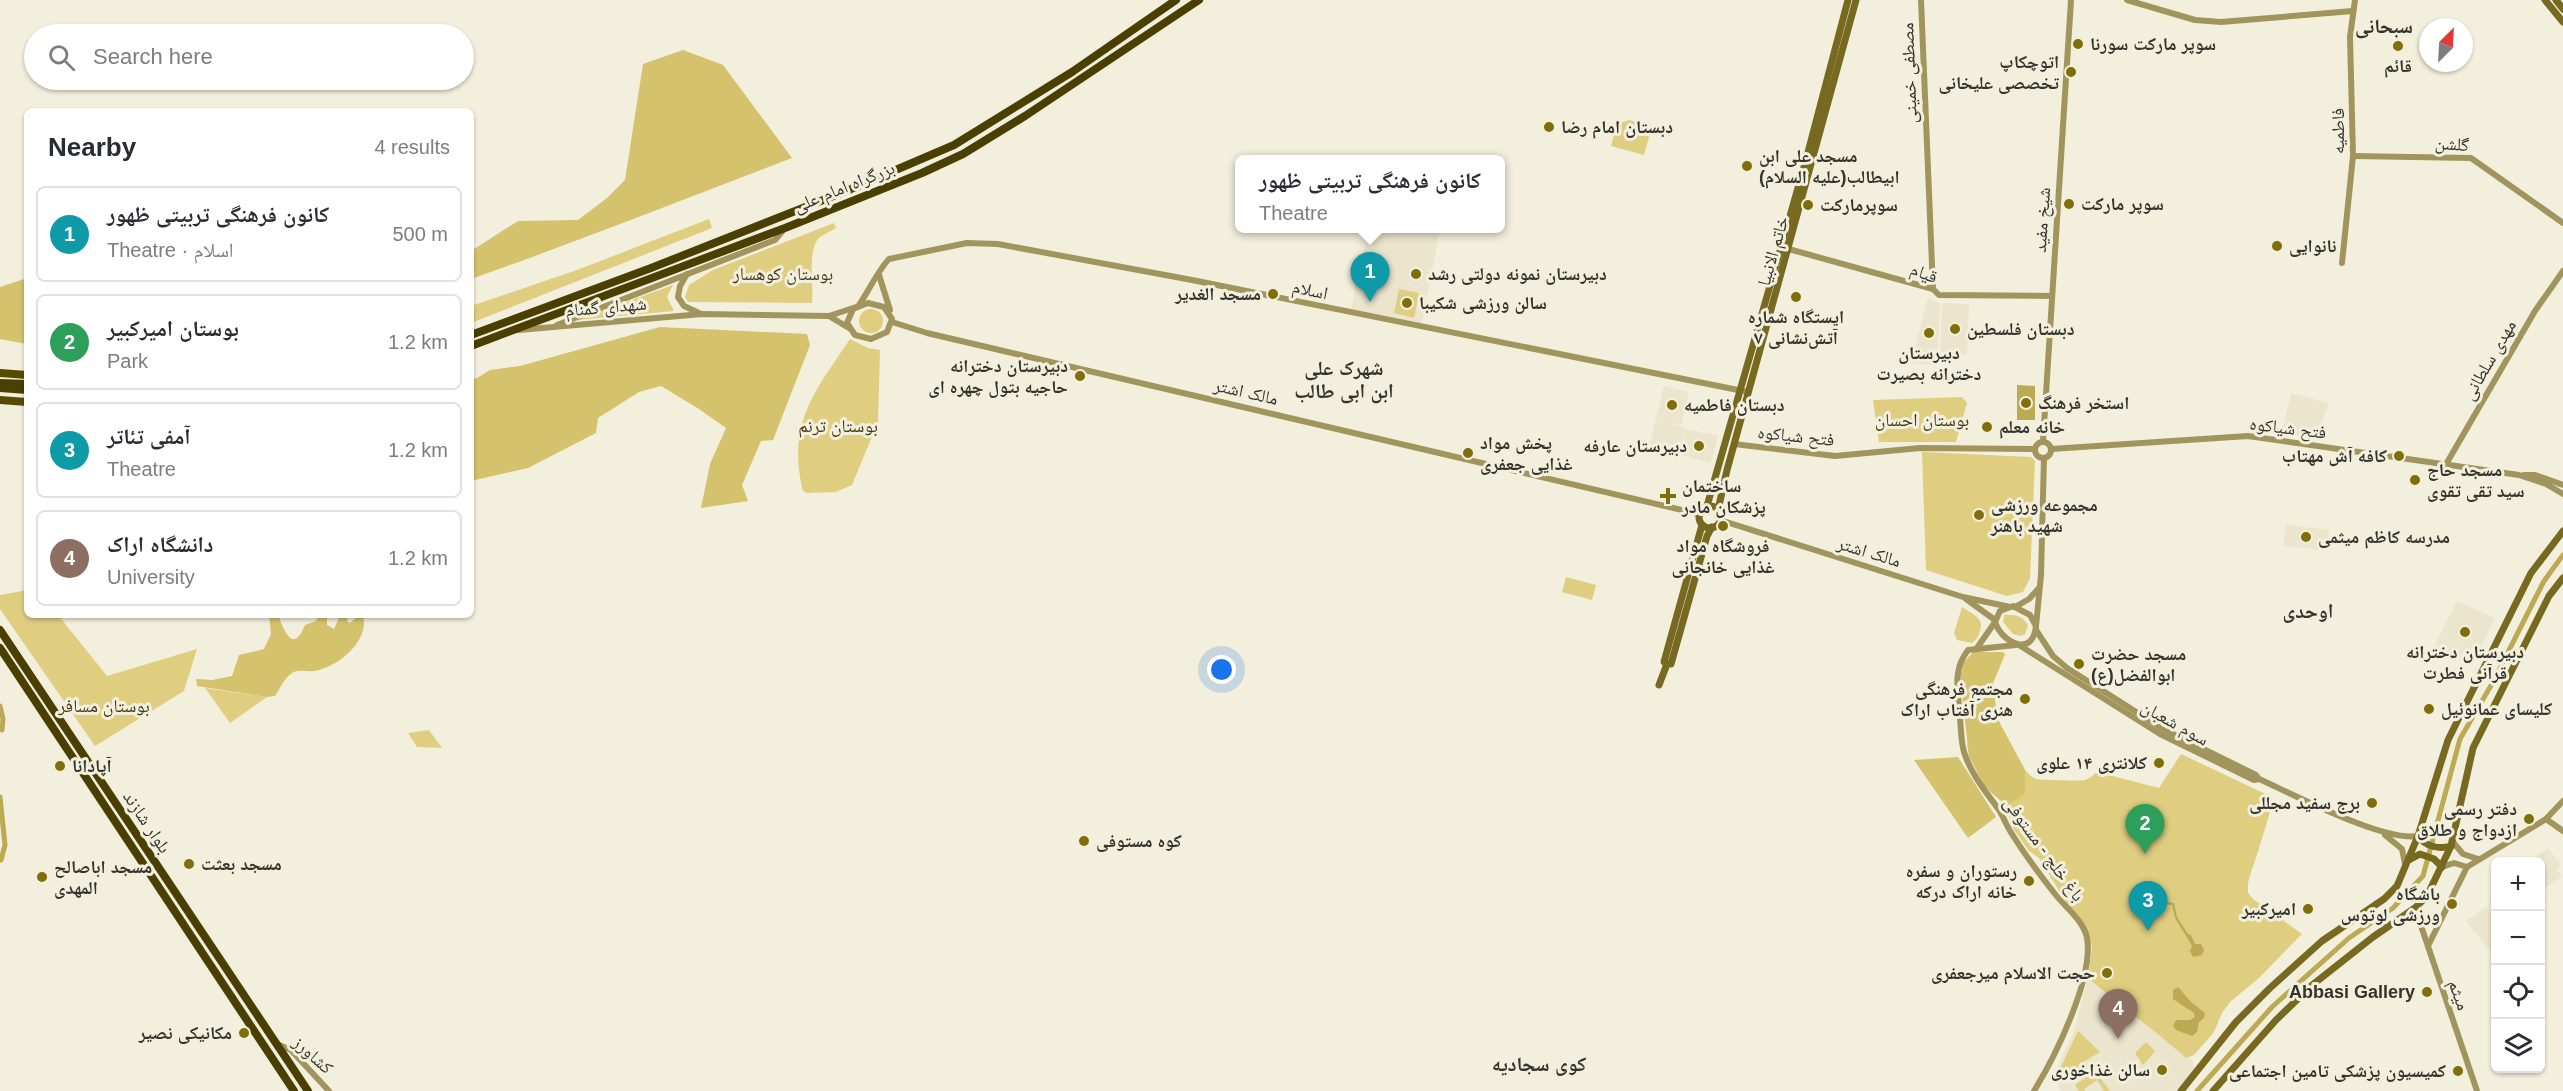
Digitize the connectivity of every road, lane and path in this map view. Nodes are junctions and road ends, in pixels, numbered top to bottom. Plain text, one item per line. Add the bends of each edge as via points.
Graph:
1 (1176, 0) edge
2 (1200, 0) edge
3 (1848, 0) edge
4 (1856, 0) edge
5 (1921, 0) edge
6 (2071, 0) edge
7 (2127, 0) edge
8 (2355, 0) edge
9 (2545, 0) edge
10 (2556, 0) edge
11 (2563, 9) edge
12 (2353, 11) junction
13 (2563, 22) edge
14 (2353, 156) junction
15 (2563, 223) edge
16 (785, 228) junction
17 (1781, 247) junction
18 (1789, 249) junction
19 (2343, 263) dead end
20 (2563, 271) edge
21 (687, 274) junction
22 (879, 275) junction
23 (1933, 289) junction
24 (2052, 296) junction
25 (857, 306) junction
26 (702, 314) junction
27 (891, 314) junction
28 (829, 316) junction
29 (892, 321) junction
30 (551, 327) junction
31 (849, 328) junction
32 (513, 330) junction
33 (474, 334) edge
34 (474, 345) edge
35 (0, 373) edge
36 (24, 375) edge
37 (0, 383) edge
38 (24, 384) edge
39 (0, 388) edge
40 (24, 390) edge
41 (1744, 391) junction
42 (0, 400) edge
43 (24, 402) edge
44 (2043, 441) junction
45 (1734, 444) junction
46 (2034, 448) junction
47 (2051, 449) junction
48 (2044, 458) junction
49 (2445, 466) junction
50 (2519, 476) junction
51 (2563, 485) edge
52 (2563, 494) edge
53 (1707, 506) junction
54 (1718, 510) junction
55 (1699, 514) junction
56 (1720, 520) junction
57 (1702, 525) junction
58 (1712, 527) junction
59 (2563, 531) edge
60 (2563, 578) edge
61 (2039, 587) junction
62 (1963, 597) junction
63 (2013, 607) junction
64 (1995, 621) junction
65 (2036, 628) junction
66 (0, 630) edge
67 (2018, 645) junction
68 (0, 648) edge
69 (1977, 648) junction
70 (1667, 664) junction
71 (1659, 685) dead end
72 (2259, 779) junction
73 (2563, 801) edge
74 (2546, 819) junction
75 (2563, 831) edge
76 (2382, 833) junction
77 (2418, 836) junction
78 (2451, 843) junction
79 (2478, 859) junction
80 (2409, 861) junction
81 (2442, 867) junction
82 (2467, 867) junction
83 (2404, 872) junction
84 (2415, 908) junction
85 (2438, 926) junction
86 (2423, 932) junction
87 (2428, 946) junction
88 (276, 1043) junction
89 (294, 1091) edge
90 (308, 1091) edge
91 (329, 1091) edge
92 (2034, 1091) edge
93 (2181, 1091) edge
94 (2213, 1091) edge
95 (2477, 1091) edge

1 - 33 highway, بزرگراه امام علی via 1072,72 954,145 672,260
2 - 16 highway, بزرگراه امام علی via 963,154
3 - 17 main road, خاتم الانبیا
4 - 18 main road, خاتم الانبیا
5 - 23 street, مصطفی خمینی
6 - 24 street, شیخ مفید
7 - 12 street via 2195,20 2221,22
8 - 12 street, فاطمیه
9 - 13 main road
10 - 11 main road
12 - 14 street, فاطمیه
14 - 15 street, گلشن via 2470,158
14 - 19 street, فاطمیه
16 - 21 street via 775,240
16 - 32 highway, بزرگراه امام علی
17 - 18 street, قیام
17 - 41 main road, خاتم الانبیا
18 - 23 street, قیام
18 - 41 main road, خاتم الانبیا
20 - 49 street, مهدی سلطانی via 2535,311
21 - 26 street via 678,297 684,306
21 - 30 street
22 - 25 street, اسلام
22 - 27 street
22 - 41 street, اسلام via 889,259 967,243 998,244
23 - 24 street, قیام via 1939,295
24 - 44 street, شیخ مفید
25 - 27 street via 878,304
25 - 28 street, شهدای گمنام
25 - 31 street via 848,317
26 - 28 street, شهدای گمنام
26 - 30 street, شهدای گمنام
27 - 29 street
28 - 31 street
29 - 31 street via 887,332 874,338 858,337
29 - 55 street, مالک اشتر
30 - 32 street, شهدای گمنام
32 - 34 highway, بزرگراه امام علی
35 - 36 main road
37 - 38 highway
39 - 40 highway
41 - 45 main road, خاتم الانبیا
41 - 53 main road, خاتم الانبیا
42 - 43 main road
44 - 46 street
44 - 47 street
45 - 46 street, فتح شیاکوه via 1835,456 1920,448
45 - 54 main road, خاتم الانبیا
46 - 48 street via 2037,456
47 - 48 street
47 - 49 street, فتح شیاکوه via 2248,436
48 - 61 street
49 - 50 street, فتح شیاکوه
50 - 51 street, فتح شیاکوه via 2535,475
50 - 52 street, فتح شیاکوه
53 - 54 main road
53 - 55 main road
54 - 56 main road
55 - 57 main road
56 - 58 main road
56 - 62 street, مالک اشتر
57 - 58 main road
57 - 70 main road via 1664,662
58 - 70 main road via 1671,664
59 - 77 main road via 2531,573 2448,740
60 - 78 main road via 2550,596 2473,748
61 - 63 street via 2029,599
61 - 65 street
62 - 63 street, مالک اشتر
62 - 64 street
63 - 64 street via 2000,611
63 - 65 street via 2030,615
64 - 67 street via 2002,634
64 - 69 street
65 - 67 street via 2028,643
65 - 72 street, سوم شعبان via 2053,656 2067,668 2163,729
66 - 88 highway, بلوار شازند via 121,803
67 - 69 street
67 - 72 street, سوم شعبان via 2160,734
68 - 89 highway, بلوار شازند
69 - 92 street, باغ خلج - مستوفی via 1968,650 1957,673 1964,751 2011,833 2087,937 2084,976 2068,1026
70 - 71 main road
72 - 76 street, سوم شعبان
73 - 74 street
74 - 75 street
74 - 79 street
76 - 77 street, سوم شعبان
76 - 83 street via 2404,853
77 - 78 main road via 2438,848
77 - 80 main road
78 - 79 street via 2463,854
78 - 81 main road
79 - 82 street
80 - 81 main road via 2420,854
80 - 83 main road
81 - 82 street via 2454,863
81 - 84 main road via 2427,897
82 - 85 street
83 - 93 main road via 2392,892 2322,941 2257,1000
84 - 86 street, میثم
84 - 94 main road via 2311,986
85 - 86 street
85 - 87 street
86 - 87 street, میثم
87 - 95 street, میثم
88 - 90 highway, بلوار شازند
88 - 91 street, کشاورز via 291,1050

